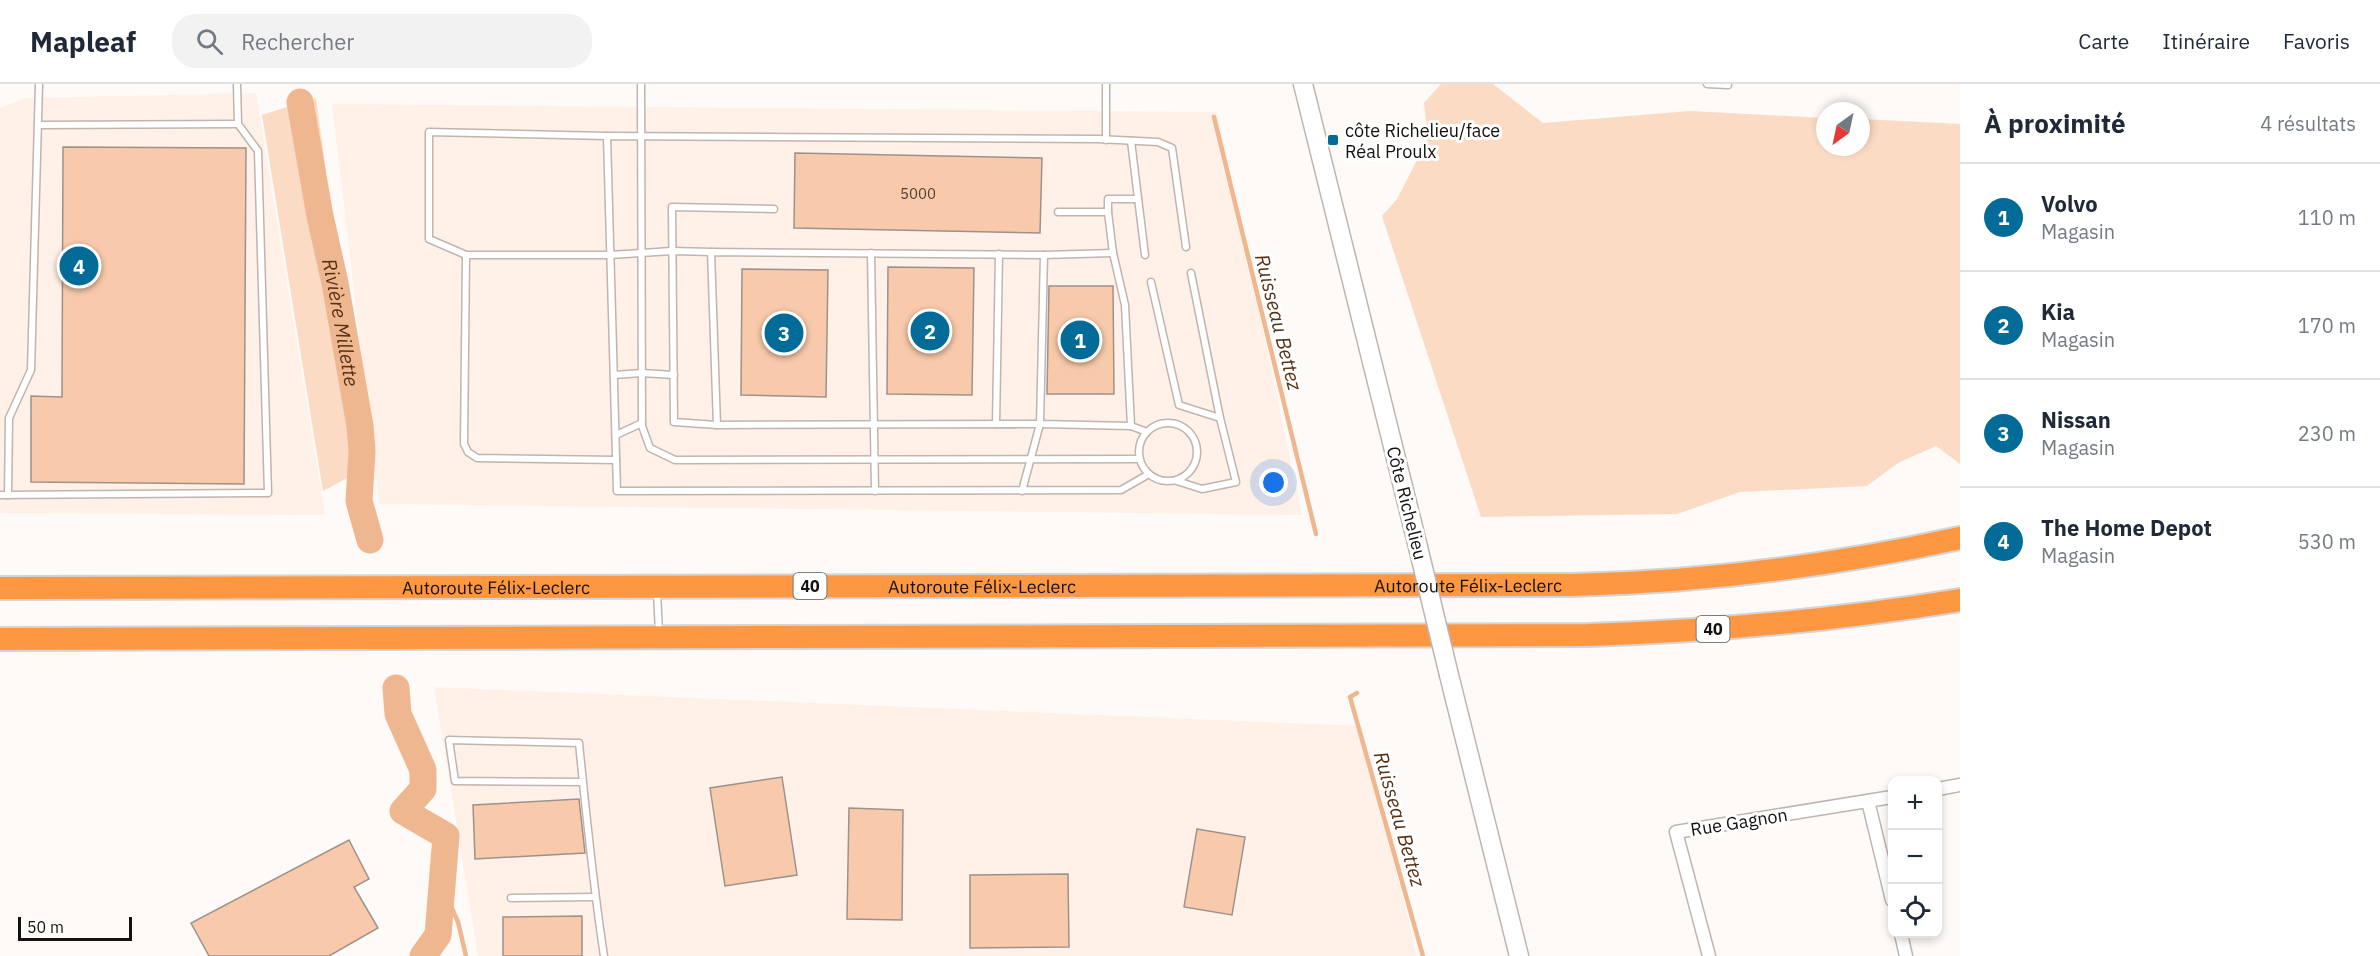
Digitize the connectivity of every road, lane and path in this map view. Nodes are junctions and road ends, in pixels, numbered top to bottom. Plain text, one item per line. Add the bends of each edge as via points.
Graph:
1 (39, 84) edge
2 (237, 84) edge
3 (641, 84) edge
4 (1106, 84) edge
5 (1303, 84) edge
6 (1707, 84) edge
7 (1728, 85) edge
8 (238, 124) junction
9 (39, 125) junction
10 (642, 135) junction
11 (607, 136) junction
12 (1106, 140) junction
13 (1131, 141) junction
14 (1138, 199) junction
15 (774, 209) dead end
16 (1058, 212) dead end
17 (1108, 212) junction
18 (1185, 247) dead end
19 (672, 251) junction
20 (642, 252) junction
21 (711, 252) junction
22 (1113, 252) junction
23 (871, 253) junction
24 (999, 254) junction
25 (466, 255) junction
26 (610, 255) junction
27 (1044, 255) junction
28 (1145, 255) dead end
29 (1191, 273) dead end
30 (1151, 282) dead end
31 (642, 373) junction
32 (614, 375) junction
33 (674, 375) junction
34 (1220, 418) junction
35 (642, 423) junction
36 (875, 424) junction
37 (996, 424) junction
38 (1040, 424) junction
39 (717, 425) junction
40 (1131, 426) junction
41 (1147, 432) junction
42 (616, 435) junction
43 (876, 459) junction
44 (1031, 459) junction
45 (1140, 459) junction
46 (616, 460) junction
47 (1149, 474) junction
48 (1177, 481) junction
49 (1023, 490) junction
50 (875, 491) junction
51 (0, 495) edge
52 (8, 495) junction
53 (1958, 538) edge
54 (657, 587) junction
55 (0, 588) edge
56 (1960, 600) edge
57 (660, 637) junction
58 (0, 639) edge
59 (582, 782) junction
60 (1960, 785) edge
61 (1942, 788) edge
62 (1888, 798) edge
63 (1868, 801) junction
64 (1889, 884) edge
65 (595, 897) junction
66 (511, 898) dead end
67 (1902, 938) edge
68 (604, 956) edge
69 (1520, 956) edge
70 (1709, 956) edge
71 (1906, 956) edge

1 - 9 lane
2 - 8 lane
3 - 10 lane
4 - 12 lane
5 - 69 street, Côte Richelieu, bridge
6 - 7 lane
8 - 9 lane
8 - 52 lane via 258,151 268,493
9 - 52 lane via 31,370 9,418
10 - 11 lane
10 - 12 lane
10 - 20 lane
11 - 25 lane via 429,132 429,239
11 - 26 lane
12 - 13 lane
13 - 14 lane
13 - 18 lane via 1158,142 1172,148
14 - 17 lane via 1108,199
14 - 28 lane
15 - 19 lane via 672,207
16 - 17 lane
17 - 22 lane
19 - 20 lane
19 - 21 lane
19 - 33 lane
20 - 26 lane
20 - 31 lane
21 - 23 lane
21 - 39 lane
22 - 27 lane
22 - 40 lane via 1125,304
23 - 24 lane
23 - 36 lane
24 - 27 lane
24 - 37 lane
25 - 26 lane
25 - 46 lane via 464,444 468,452 477,458
26 - 32 lane
27 - 38 lane
29 - 34 lane
30 - 34 lane via 1179,405
31 - 32 lane
31 - 33 lane
31 - 35 lane
32 - 42 lane
33 - 39 lane via 674,422
34 - 48 lane via 1236,482 1202,489
35 - 42 lane
35 - 43 lane via 650,448 675,460
36 - 37 lane
36 - 39 lane
36 - 43 lane
37 - 38 lane
38 - 40 lane
38 - 44 lane
40 - 41 lane
41 - 45 lane
41 - 48 lane via 1163,423 1173,423 1183,426 1196,441 1193,470
42 - 46 lane
43 - 44 lane
43 - 50 lane
44 - 45 lane
44 - 49 lane
45 - 47 lane
46 - 50 lane via 617,491
47 - 48 lane via 1167,482
47 - 49 lane via 1121,490
49 - 50 lane
51 - 52 lane
53 - 54 highway, Autoroute Félix-Leclerc / 40 via 1798,567 1621,584
54 - 55 highway, Autoroute Félix-Leclerc / 40
54 - 57 lane
56 - 57 highway, 40 via 1809,621 1589,635
57 - 58 highway, 40
59 - 59 lane via 579,743 449,740 455,781
59 - 65 lane
60 - 61 street
62 - 63 street, Rue Gagnon
63 - 64 street
63 - 70 street, Rue Gagnon via 1676,832
65 - 66 lane
65 - 68 lane
67 - 71 street

